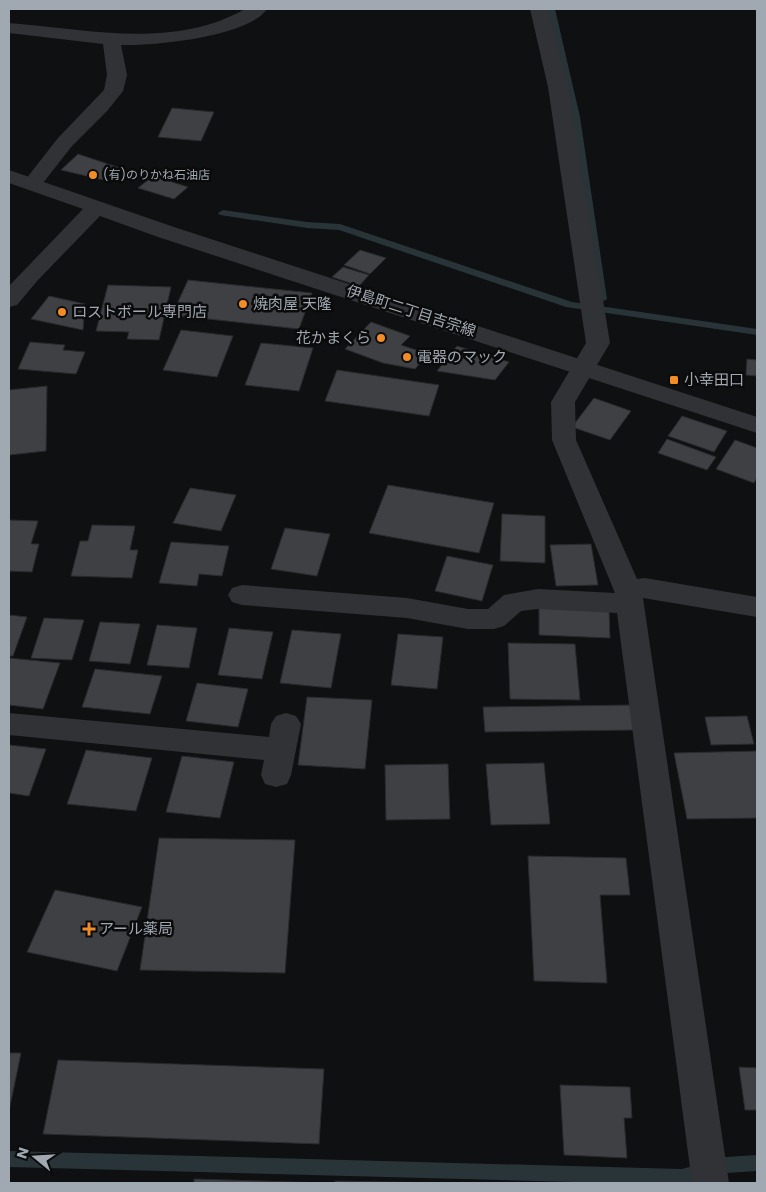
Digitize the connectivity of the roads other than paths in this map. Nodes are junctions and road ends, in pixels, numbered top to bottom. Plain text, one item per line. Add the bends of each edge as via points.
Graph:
1 (258, 9) edge
2 (539, 9) edge
3 (9, 28) edge
4 (111, 39) junction
5 (9, 176) edge
6 (32, 184) junction
7 (96, 208) junction
8 (9, 300) edge
9 (585, 368) junction
10 (757, 425) edge
11 (635, 593) junction
12 (242, 595) dead end
13 (757, 607) edge
14 (9, 724) edge
15 (280, 749) dead end
16 (709, 1170) edge

1 - 4 street via 211,31 140,40
2 - 9 street via 558,87 598,343
3 - 4 street
4 - 6 street via 117,75 113,91 65,142
5 - 6 street, 伊島町二丁目吉宗線
6 - 7 street, 伊島町二丁目吉宗線
7 - 8 street
7 - 9 street, 伊島町二丁目吉宗線
9 - 10 street, 伊島町二丁目吉宗線
9 - 11 street via 563,402 564,440
11 - 12 street via 514,602 494,618 468,619 407,608
11 - 13 street
11 - 16 street
14 - 15 street

